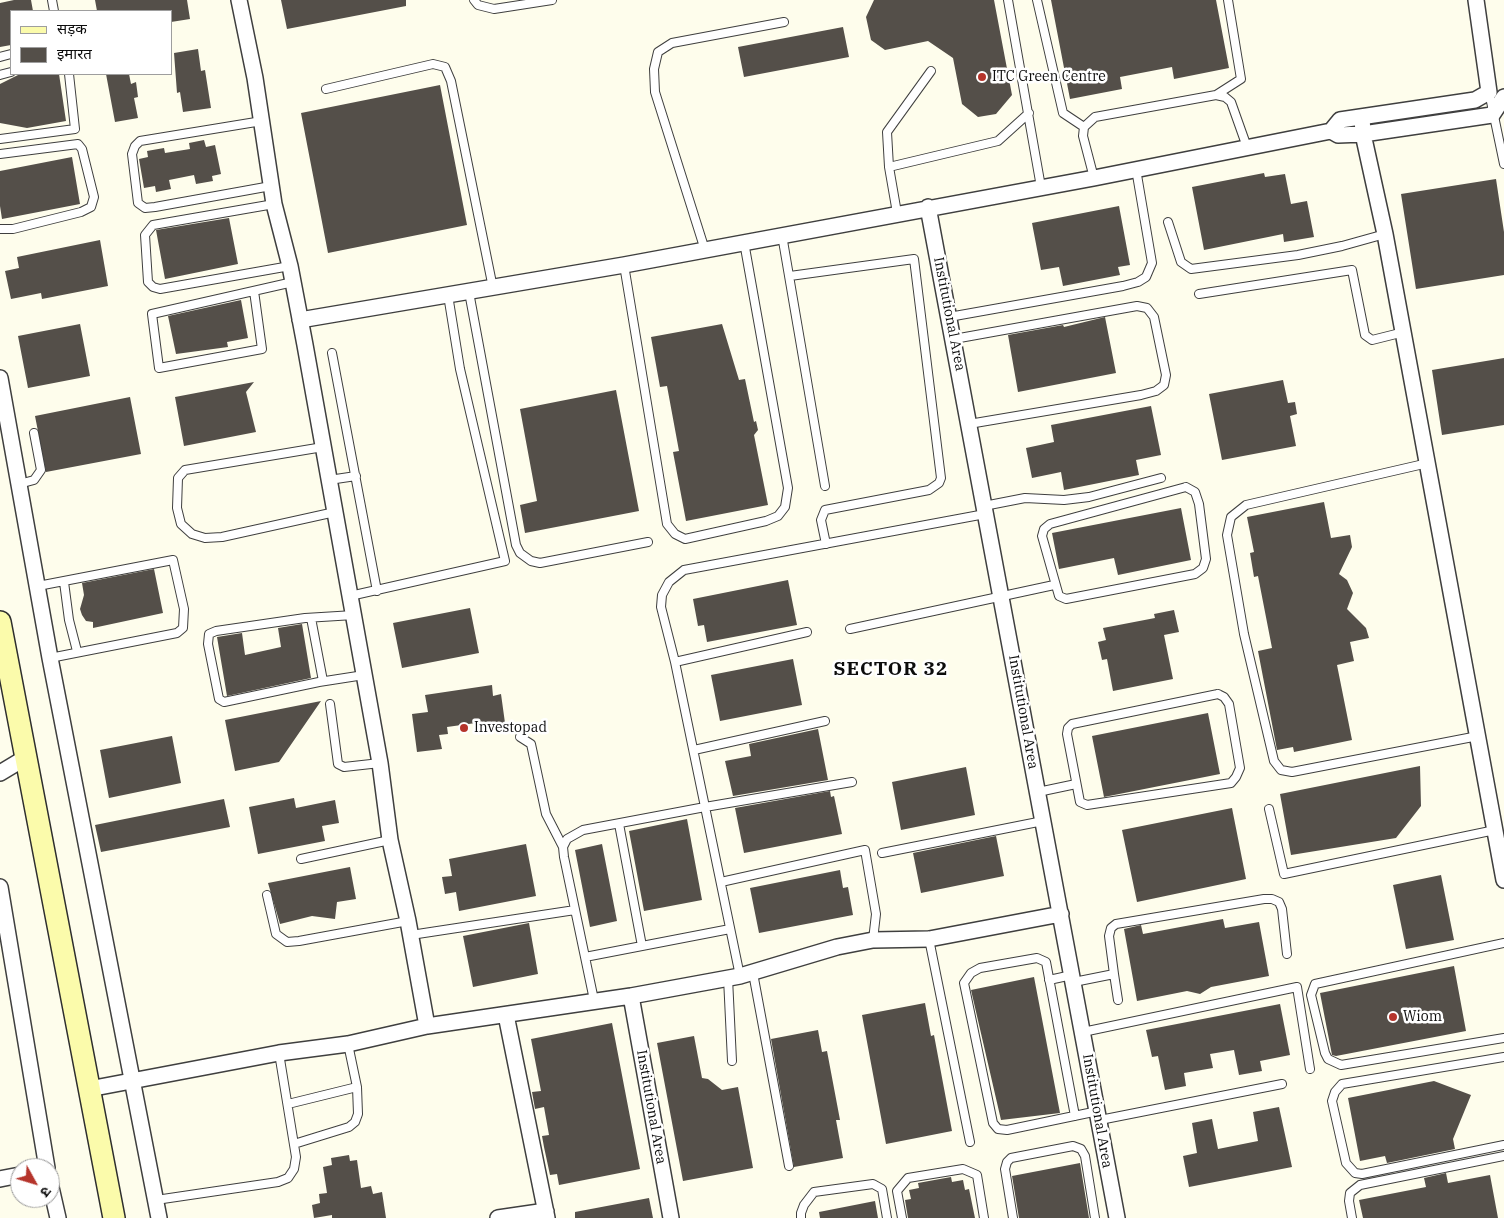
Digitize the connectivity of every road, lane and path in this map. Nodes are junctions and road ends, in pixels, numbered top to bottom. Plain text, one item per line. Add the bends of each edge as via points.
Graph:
1 (239, 0) edge
2 (474, 0) edge
3 (552, 0) edge
4 (1008, 0) edge
5 (1037, 0) edge
6 (1228, 0) edge
7 (1476, 0) edge
8 (784, 22) dead end
9 (931, 71) dead end
10 (69, 75) edge
11 (326, 89) dead end
12 (1489, 92) junction
13 (1216, 94) junction
14 (1504, 97) edge
15 (1029, 113) junction
16 (1492, 115) junction
17 (1362, 117) junction
18 (262, 121) junction
19 (1084, 127) junction
20 (1331, 130) junction
21 (1363, 134) junction
22 (0, 138) edge
23 (1247, 146) junction
24 (0, 154) edge
25 (1504, 164) edge
26 (888, 167) junction
27 (1136, 169) junction
28 (1094, 178) junction
29 (271, 186) junction
30 (1041, 187) junction
31 (274, 204) junction
32 (928, 207) junction
33 (897, 213) junction
34 (1168, 222) dead end
35 (0, 228) edge
36 (1385, 234) junction
37 (782, 235) junction
38 (744, 242) junction
39 (705, 250) junction
40 (290, 266) junction
41 (624, 266) junction
42 (790, 276) junction
43 (293, 282) junction
44 (493, 288) junction
45 (254, 291) junction
46 (469, 292) junction
47 (1200, 294) dead end
48 (448, 295) junction
49 (949, 317) junction
50 (300, 320) junction
51 (1404, 332) junction
52 (954, 339) junction
53 (332, 353) dead end
54 (0, 378) edge
55 (968, 424) junction
56 (34, 433) dead end
57 (323, 447) junction
58 (1428, 463) junction
59 (356, 476) junction
60 (1161, 478) dead end
61 (329, 480) junction
62 (19, 484) junction
63 (825, 486) dead end
64 (985, 510) junction
65 (335, 512) junction
66 (648, 542) dead end
67 (826, 544) junction
68 (64, 582) junction
69 (1054, 585) junction
70 (38, 586) junction
71 (377, 591) junction
72 (1001, 595) junction
73 (350, 596) junction
74 (354, 615) junction
75 (311, 618) junction
76 (0, 626) edge
77 (850, 629) dead end
78 (807, 632) dead end
79 (77, 651) junction
80 (50, 658) junction
81 (676, 662) junction
82 (364, 675) junction
83 (323, 681) junction
84 (330, 704) dead end
85 (825, 721) dead end
86 (1478, 736) junction
87 (520, 737) dead end
88 (694, 750) junction
89 (25, 758) junction
90 (380, 763) junction
91 (0, 773) edge
92 (852, 782) dead end
93 (1076, 784) junction
94 (1038, 792) junction
95 (705, 807) junction
96 (1269, 809) dead end
97 (1043, 821) junction
98 (619, 824) junction
99 (1495, 830) junction
100 (390, 840) junction
101 (563, 847) junction
102 (882, 853) dead end
103 (300, 859) dead end
104 (1504, 880) edge
105 (721, 882) junction
106 (0, 887) edge
107 (267, 895) dead end
108 (575, 910) junction
109 (1061, 914) junction
110 (409, 928) junction
111 (730, 929) junction
112 (930, 939) junction
113 (873, 940) junction
114 (1504, 943) edge
115 (642, 946) junction
116 (1287, 954) dead end
117 (585, 956) junction
118 (1114, 974) junction
119 (740, 975) junction
120 (1073, 979) junction
121 (1049, 980) junction
122 (632, 996) junction
123 (594, 1000) junction
124 (1118, 1000) dead end
125 (506, 1015) junction
126 (427, 1026) junction
127 (1083, 1032) junction
128 (1504, 1038) edge
129 (348, 1044) junction
130 (279, 1054) junction
131 (1504, 1057) edge
132 (732, 1061) dead end
133 (1310, 1069) dead end
134 (132, 1081) junction
135 (1282, 1084) dead end
136 (357, 1087) junction
137 (89, 1089) junction
138 (288, 1104) junction
139 (1075, 1116) junction
140 (1099, 1116) junction
141 (970, 1142) dead end
142 (294, 1144) junction
143 (1504, 1145) edge
144 (1504, 1156) edge
145 (45, 1158) edge
146 (789, 1166) dead end
147 (156, 1200) junction
148 (546, 1214) edge
149 (114, 1218) edge
150 (159, 1218) edge
151 (498, 1218) edge
152 (670, 1218) edge
153 (802, 1218) edge
154 (887, 1218) edge
155 (902, 1218) edge
156 (984, 1218) edge
157 (1014, 1218) edge
158 (1095, 1218) edge
159 (1117, 1218) edge
160 (1352, 1218) edge

1 - 18 street
2 - 3 lane via 478,5 494,9
4 - 15 lane
5 - 19 lane via 1063,113
6 - 13 lane via 1241,79
7 - 12 street
8 - 39 lane via 672,42 658,52 654,69 655,92
9 - 26 lane via 887,132
10 - 22 lane via 75,129
11 - 44 lane via 433,64 445,67 451,81
12 - 16 lane
12 - 17 street via 1475,100
13 - 19 lane via 1095,117
13 - 23 lane via 1231,102
14 - 16 street
15 - 26 lane via 998,141
15 - 30 lane
16 - 21 street
16 - 25 lane via 1498,128
17 - 20 street via 1340,120
17 - 21 street
18 - 29 street
18 - 29 lane via 140,142 132,154 138,203 145,208 155,207
19 - 28 lane via 1083,136
20 - 21 street via 1338,134
20 - 23 street
21 - 36 street
23 - 27 street
24 - 35 lane via 78,144 94,197 90,207 80,212 13,229
26 - 33 lane
27 - 28 street
27 - 49 lane via 1152,263 1146,277 1123,286
28 - 30 street
29 - 31 street
30 - 32 street
31 - 40 street
31 - 40 lane via 154,225 145,236 148,282 160,289
32 - 33 street
32 - 49 street, Institutional Area
33 - 37 street
34 - 36 lane via 1181,262 1191,269 1298,255
36 - 51 street
37 - 38 street
37 - 42 lane
38 - 39 street
38 - 41 lane via 788,473 785,506 778,516 766,521 685,539 675,534 667,524
39 - 41 street
40 - 43 street
41 - 44 street
42 - 63 lane
42 - 67 lane via 914,259 941,478 929,490 825,510 821,520
43 - 45 lane
43 - 50 street
44 - 46 street
45 - 45 lane via 152,314 160,368 262,349
46 - 48 street
46 - 66 lane via 520,553 540,563
47 - 51 lane via 1352,270 1364,335 1372,340
48 - 50 street
48 - 71 lane via 460,368 505,561
49 - 52 street, Institutional Area
50 - 57 street
51 - 58 street
52 - 55 street, Institutional Area
52 - 55 lane via 1136,306 1147,308 1154,317 1166,375 1164,385 1141,395
53 - 59 lane
54 - 62 street
55 - 64 street, Institutional Area
56 - 62 lane via 41,470 34,480
57 - 61 street
57 - 65 lane via 185,470 178,478 177,508 180,524 192,534 205,538
58 - 86 street
58 - 86 lane via 1246,505 1231,517 1227,534 1244,634 1274,761 1281,770 1292,772
59 - 61 lane
59 - 71 lane
60 - 64 lane via 1089,497 1064,500 1025,498
61 - 65 street
62 - 70 street
64 - 67 lane
64 - 72 street, Institutional Area
65 - 73 street
67 - 81 lane via 684,570 669,582 661,607
68 - 70 lane
68 - 79 lane via 68,620
68 - 79 lane via 173,560 184,609 183,628 178,633
69 - 69 lane via 1059,596 1066,599 1195,574 1203,568 1206,559 1195,492 1186,487 1050,524 1042,536
69 - 72 lane
70 - 80 street
71 - 73 lane
72 - 77 lane
72 - 94 street, Institutional Area
73 - 74 street
74 - 75 lane
74 - 82 street
75 - 83 lane
75 - 83 lane via 216,631 209,634 208,644 219,699 224,702
76 - 89 street
78 - 81 lane
79 - 80 lane
80 - 134 street
81 - 88 lane
82 - 83 lane
82 - 90 street
84 - 90 lane via 338,764 344,767
85 - 88 lane
86 - 99 street
87 - 101 lane via 531,744 546,814
88 - 95 lane
89 - 91 street
89 - 137 street
90 - 100 street
92 - 95 lane
93 - 93 lane via 1067,734 1072,724 1218,694 1229,704 1240,768 1230,783 1087,806 1080,802
93 - 94 lane
94 - 97 street, Institutional Area
95 - 98 lane
95 - 105 lane
96 - 99 lane via 1284,874
97 - 102 lane
97 - 109 street, Institutional Area
98 - 101 lane via 575,833
98 - 115 lane
99 - 104 street
100 - 103 lane
100 - 110 street
101 - 108 lane
105 - 111 lane
105 - 113 lane via 865,850 876,914
106 - 145 street
107 - 110 lane via 276,934 287,942
108 - 110 lane
108 - 117 lane
109 - 112 street
109 - 120 street, Institutional Area
110 - 126 street
111 - 115 lane
111 - 119 lane
112 - 113 street
112 - 141 lane
113 - 119 street
114 - 128 lane via 1315,984 1311,995 1325,1054 1341,1065
115 - 117 lane
116 - 118 lane via 1282,909 1278,902 1264,899 1116,924 1109,936
117 - 123 lane
118 - 120 lane
118 - 124 lane
119 - 122 street
119 - 132 lane
119 - 146 lane
120 - 121 lane
120 - 127 street, Institutional Area
121 - 139 lane
121 - 139 lane via 1046,962 1037,958 980,968 971,973 964,983 993,1123 1007,1130
122 - 123 street
122 - 152 street, Institutional Area
123 - 125 street
125 - 126 street
125 - 148 street
126 - 129 street
127 - 133 lane via 1296,987
127 - 140 street, Institutional Area
129 - 130 street
129 - 136 lane
130 - 134 street
130 - 138 lane
131 - 143 lane via 1342,1084 1332,1101 1346,1163 1355,1173
134 - 137 street
134 - 147 street
135 - 140 lane
136 - 138 lane
136 - 142 lane via 358,1114 355,1122 349,1127
137 - 149 street
138 - 142 lane
139 - 140 lane
140 - 159 street, Institutional Area
142 - 147 lane via 294,1170 288,1178
144 - 160 lane via 1360,1185 1350,1193
147 - 150 street
148 - 151 street
153 - 154 lane via 800,1213 814,1192 873,1184 882,1189
155 - 156 lane via 897,1190 908,1178 963,1169 977,1174
157 - 158 lane via 1005,1169 1007,1162 1011,1158 1073,1146 1081,1149 1085,1156

